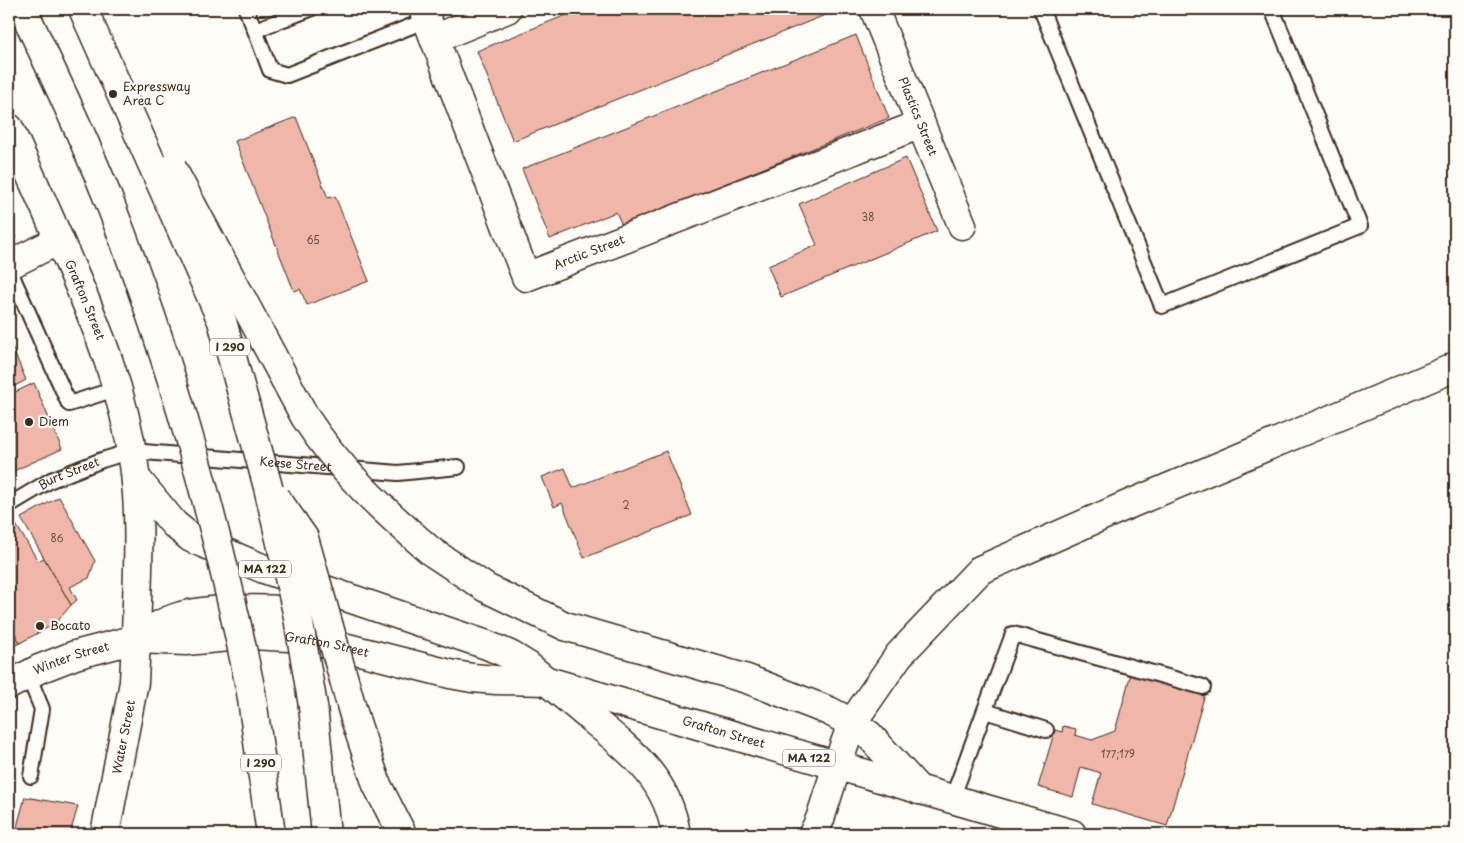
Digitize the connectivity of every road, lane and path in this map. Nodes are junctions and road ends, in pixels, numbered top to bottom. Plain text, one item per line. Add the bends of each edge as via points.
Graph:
1 (23, 9) edge
2 (246, 9) edge
3 (310, 9) edge
4 (507, 9) edge
5 (874, 9) edge
6 (1041, 9) edge
7 (1272, 9) edge
8 (87, 17) edge
9 (428, 23) edge
10 (255, 30) junction
11 (921, 124) junction
12 (9, 128) edge
13 (962, 225) dead end
14 (59, 240) junction
15 (9, 265) edge
16 (9, 269) edge
17 (1455, 366) edge
18 (118, 388) junction
19 (132, 451) junction
20 (458, 467) dead end
21 (136, 478) junction
22 (268, 486) junction
23 (9, 505) edge
24 (418, 623) junction
25 (136, 639) junction
26 (18, 680) edge
27 (547, 681) junction
28 (1203, 687) dead end
29 (251, 692) junction
30 (984, 711) junction
31 (852, 723) junction
32 (1046, 730) dead end
33 (837, 766) junction
34 (31, 776) dead end
35 (920, 790) junction
36 (952, 799) junction
37 (105, 834) edge
38 (253, 834) edge
39 (271, 834) edge
40 (326, 834) edge
41 (402, 834) edge
42 (676, 834) edge
43 (813, 834) edge
44 (1072, 834) edge

1 - 29 main road, I 290, bridge via 100,180 139,282 192,446 235,614
2 - 10 lane
3 - 10 lane
4 - 9 main road
5 - 11 main road, Plastics Street
6 - 7 lane via 1162,306 1360,226
8 - 22 main road, I 290, bridge via 222,321
8 - 31 main road, bridge via 188,196 310,424 338,461 382,509 432,552 486,588 565,626 747,679
9 - 10 lane via 287,75 270,70
9 - 11 main road, Arctic Street via 526,277
11 - 13 main road, Plastics Street
12 - 14 main road, Grafton Street
14 - 15 main road
14 - 18 main road, Grafton Street via 102,341
16 - 18 lane via 69,404
17 - 31 main road via 980,570 899,655
18 - 19 main road, Grafton Street
19 - 20 lane, Keese Street via 398,473
19 - 21 main road, Grafton Street
19 - 23 lane, Burt Street via 51,480
21 - 24 main road, Grafton Street / MA 122 via 174,524 191,538 264,569
21 - 25 main road, Grafton Street
22 - 40 main road, I 290, bridge via 297,612 313,706
22 - 41 main road, bridge via 304,538 355,719 377,785
24 - 25 main road, Grafton Street via 318,611 213,611 168,620
24 - 27 main road, Grafton Street / MA 122 via 466,637 510,655
25 - 26 main road, Winter Street via 75,655
25 - 27 main road, Grafton Street / MA 122 via 178,641 278,636 336,645 465,676
25 - 37 main road, Water Street via 133,687
26 - 34 lane via 42,709
27 - 33 main road, Grafton Street / MA 122
27 - 42 main road via 631,751 648,770 667,800
28 - 30 lane via 1013,634
29 - 38 main road
29 - 39 main road, I 290
30 - 32 lane
30 - 36 lane
31 - 33 main road
31 - 35 main road via 869,735
33 - 35 main road, Grafton Street / MA 122
33 - 43 main road
35 - 36 main road, Grafton Street / MA 122
36 - 44 main road, Grafton Street / MA 122

